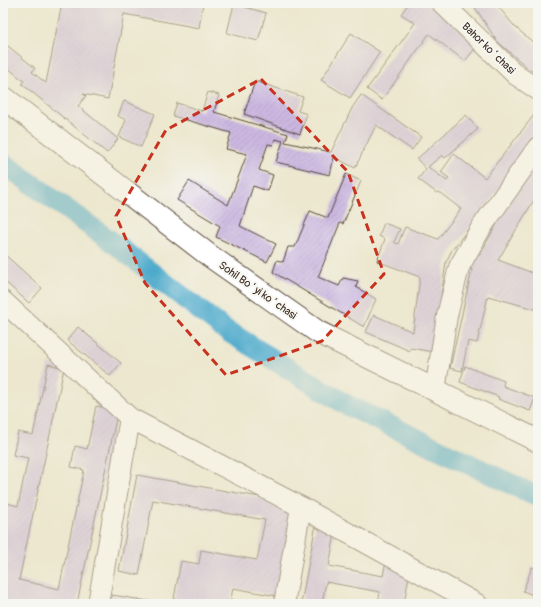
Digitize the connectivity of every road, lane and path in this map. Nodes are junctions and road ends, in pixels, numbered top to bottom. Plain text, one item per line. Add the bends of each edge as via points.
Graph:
1 (442, 3) edge
2 (538, 90) edge
3 (3, 97) edge
4 (538, 147) edge
5 (3, 301) edge
6 (435, 390) junction
7 (130, 418) junction
8 (538, 441) edge
9 (301, 506) junction
10 (98, 604) edge
11 (284, 604) edge
12 (477, 604) edge

1 - 2 street, Bahor koʻchasi via 516,75
3 - 6 main road, Sohil Boʻyi koʻchasi via 210,256 318,332
4 - 6 street via 481,228 460,267 447,316
5 - 7 street
6 - 8 main road, Sohil Boʻyi koʻchasi
7 - 9 street
7 - 10 street
9 - 11 street
9 - 12 street

